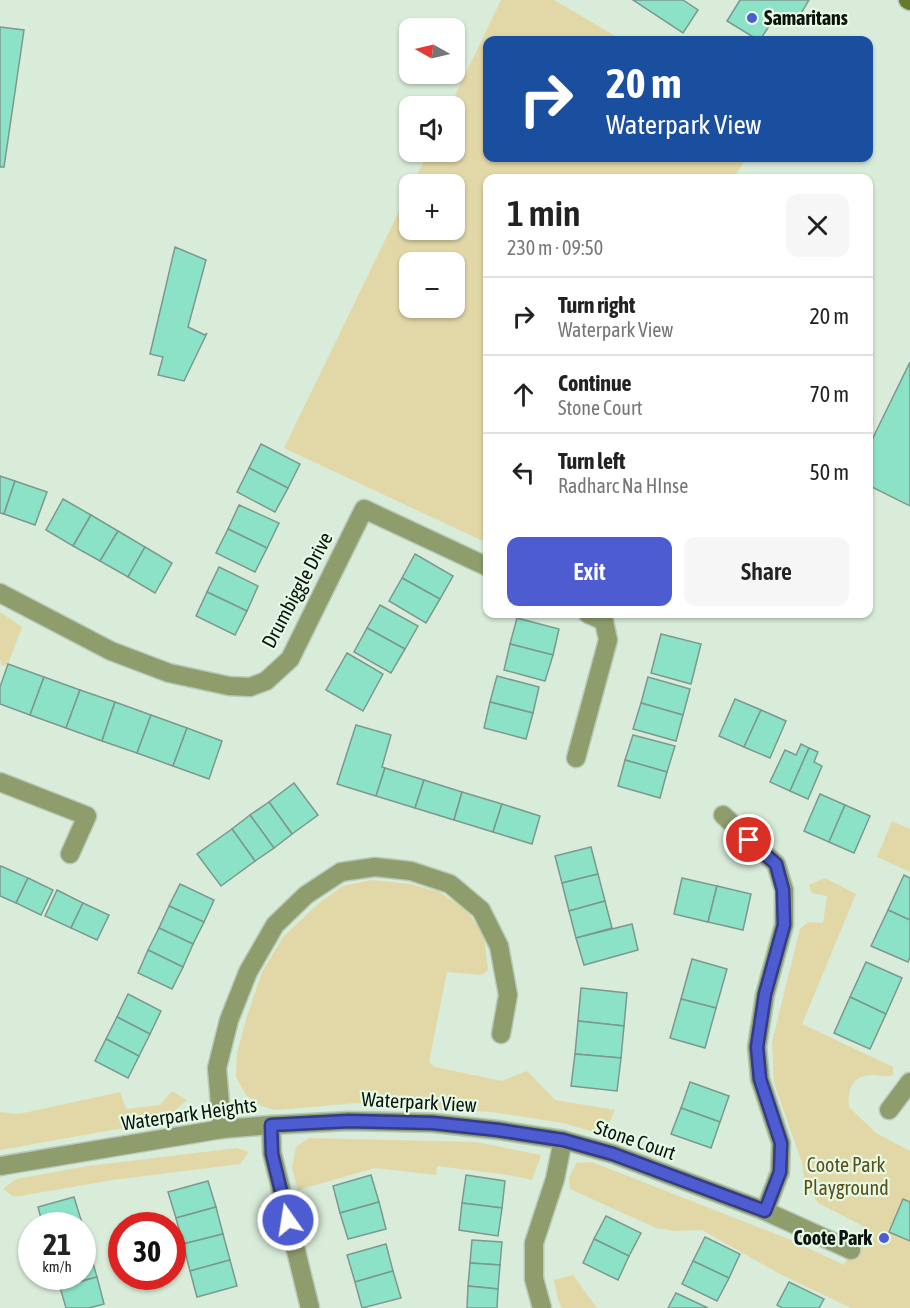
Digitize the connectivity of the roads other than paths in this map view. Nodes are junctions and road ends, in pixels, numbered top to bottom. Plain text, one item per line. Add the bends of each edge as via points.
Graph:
1 (483, 565) edge
2 (0, 592) edge
3 (597, 618) edge
4 (576, 758) dead end
5 (0, 782) edge
6 (723, 815) dead end
7 (70, 854) dead end
8 (501, 1034) dead end
9 (910, 1082) edge
10 (889, 1110) dead end
11 (271, 1125) junction
12 (222, 1129) junction
13 (563, 1140) junction
14 (0, 1166) edge
15 (765, 1211) junction
16 (851, 1250) dead end
17 (310, 1308) edge
18 (543, 1308) edge

1 - 2 street, Drumbiggle Drive via 364,509 290,659 266,681 250,687 169,673 111,651
3 - 4 street via 604,621 608,640
5 - 7 street via 87,816
6 - 15 street via 776,864 783,890 784,925 765,994 757,1047 760,1079 781,1143 780,1172
8 - 12 street via 508,995 500,946 481,910 450,884 411,871 375,867 341,872 306,895 275,925 248,972 229,1020 217,1068
9 - 10 street
11 - 12 street, Waterpark Heights
11 - 13 street, Waterpark View via 349,1121 433,1123
11 - 17 street, Waterpark Heights via 272,1154
12 - 14 street, Waterpark Heights
13 - 15 street, Stone Court via 613,1154
13 - 18 street, Stone Court via 534,1243 534,1279
15 - 16 street, Stone Court

